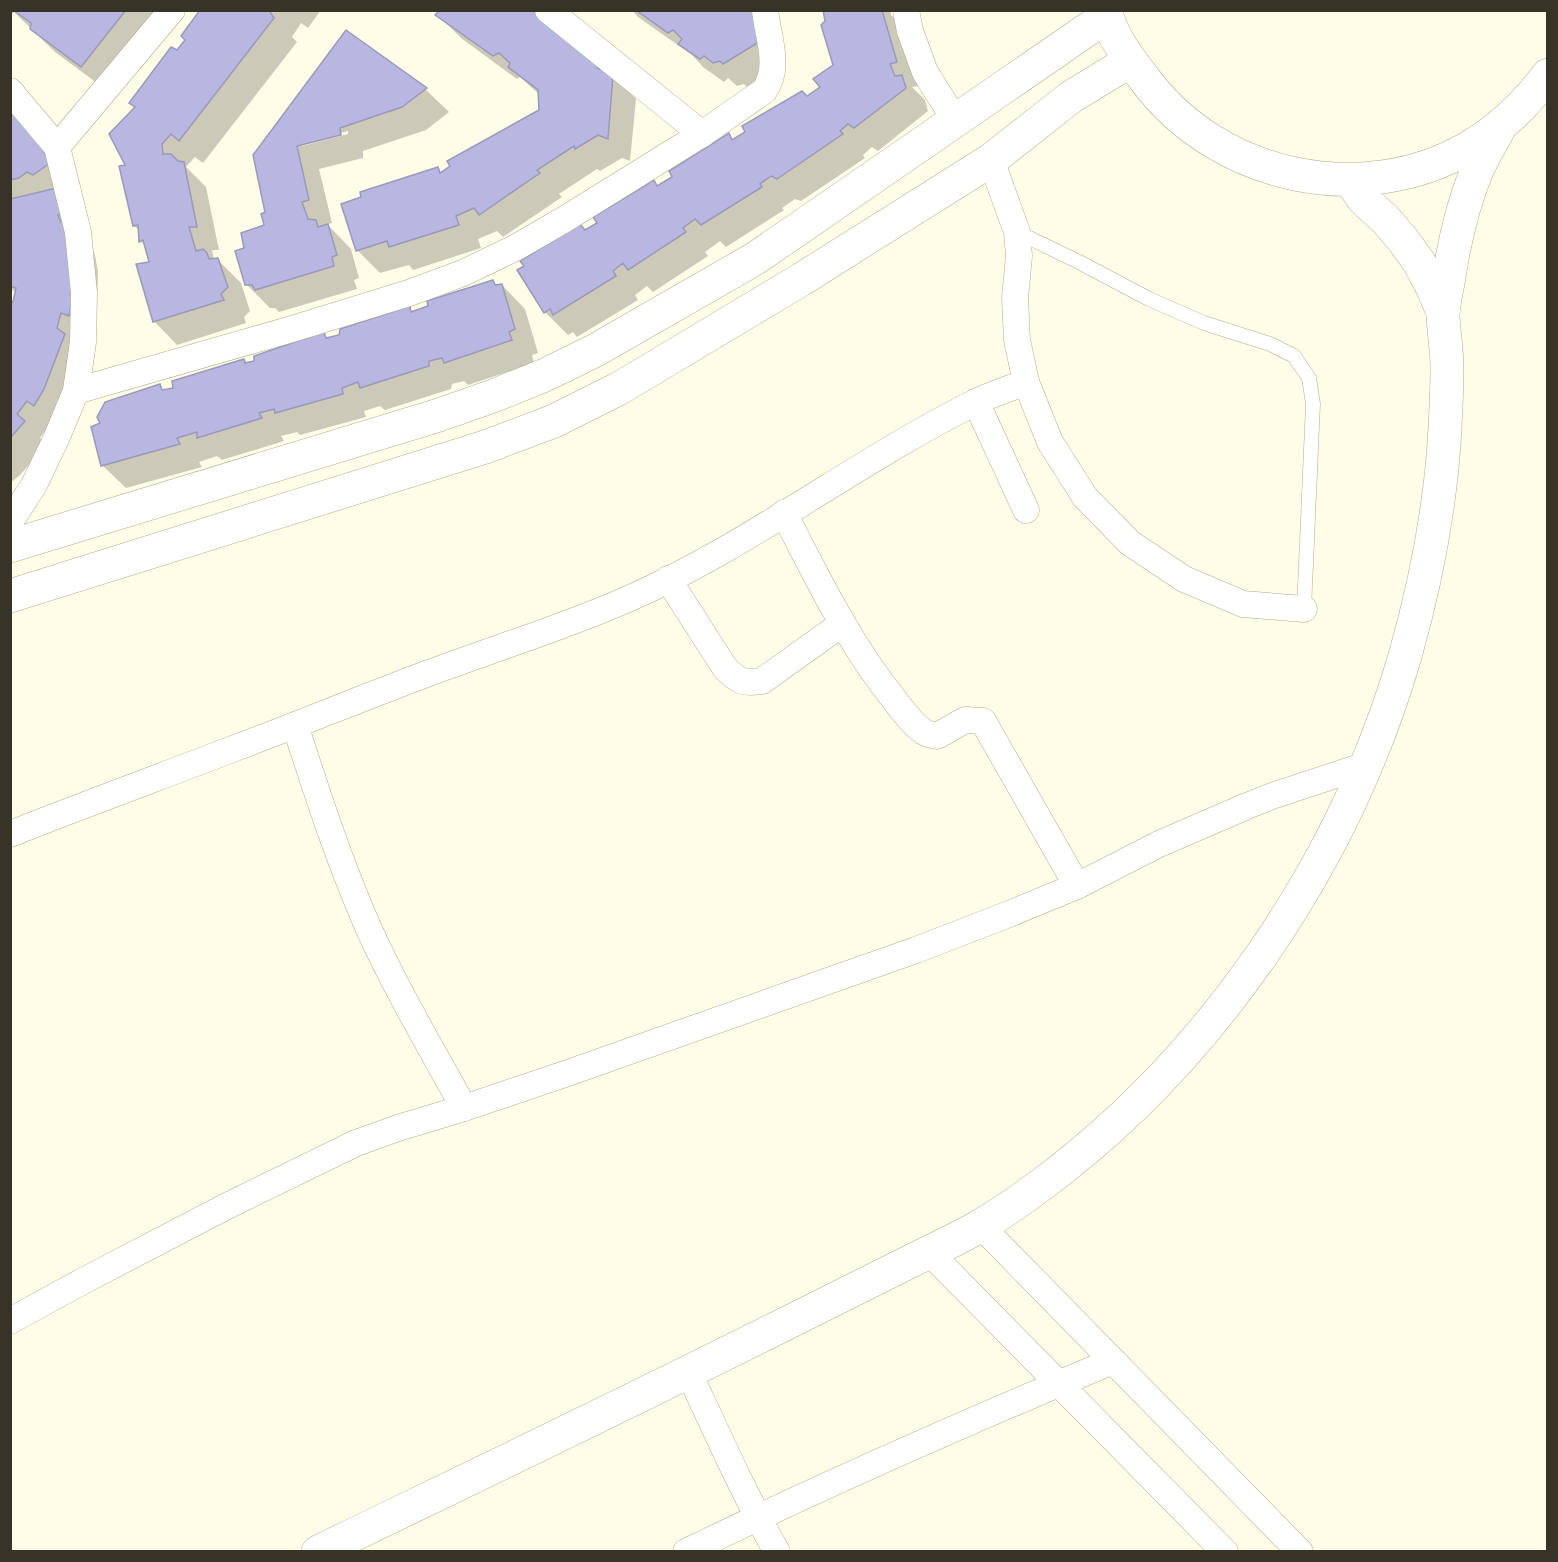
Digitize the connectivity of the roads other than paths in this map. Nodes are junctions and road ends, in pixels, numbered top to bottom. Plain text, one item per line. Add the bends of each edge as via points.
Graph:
1 (172, 10) edge
2 (548, 10) edge
3 (765, 10) edge
4 (906, 10) edge
5 (1106, 13) edge
6 (1130, 61) junction
7 (1543, 85) edge
8 (10, 91) edge
9 (955, 120) junction
10 (1501, 126) junction
11 (702, 134) junction
12 (57, 147) junction
13 (991, 160) junction
14 (1350, 180) junction
15 (1017, 232) junction
16 (1443, 312) junction
17 (1026, 382) junction
18 (76, 391) junction
19 (976, 402) junction
20 (1026, 510) dead end
21 (784, 513) junction
22 (10, 522) edge
23 (10, 546) edge
24 (668, 579) junction
25 (10, 596) edge
26 (1304, 609) joint
27 (843, 623) junction
28 (295, 725) junction
29 (1366, 765) junction
30 (10, 834) edge
31 (1077, 886) junction
32 (464, 1108) junction
33 (981, 1226) junction
34 (929, 1252) junction
35 (10, 1322) edge
36 (1113, 1361) junction
37 (689, 1372) junction
38 (1059, 1383) junction
39 (757, 1517) junction
40 (318, 1551) edge
41 (686, 1551) edge
42 (777, 1551) edge
43 (1225, 1551) edge
44 (1300, 1551) edge

1 - 12 street
2 - 11 street
3 - 11 street via 774,63 770,82 764,91
4 - 9 street via 925,72
5 - 6 street
5 - 9 street
6 - 13 street via 1071,98
6 - 14 street via 1158,97 1191,128 1229,152 1298,175
7 - 10 street
8 - 12 street
9 - 23 street via 756,258 644,324 545,375 439,415
10 - 14 street via 1430,165 1390,176
10 - 16 street via 1477,171 1462,217
11 - 18 street via 515,248 463,273 377,303
12 - 18 street via 78,232 84,293
13 - 15 street
13 - 25 street via 620,388 554,421 485,447
14 - 16 street via 1419,262
15 - 17 street via 1017,340
15 - 26 lane via 1149,299 1294,356 1309,378 1313,404
16 - 29 street via 1447,366 1445,430 1430,556 1398,678
17 - 19 street
17 - 26 street via 1050,442 1067,470 1085,497 1130,543 1184,579 1243,604
18 - 22 street via 34,485
19 - 20 street
19 - 21 street
21 - 24 street
21 - 27 street
24 - 27 street via 725,668 736,679 748,683 762,681
24 - 28 street via 554,628
27 - 31 street via 882,684 924,733 937,736 964,720 983,721
28 - 30 street
28 - 32 street via 329,830 369,928
29 - 31 street via 1247,806 1159,844
29 - 33 street via 1346,810 1276,933 1199,1037 1119,1120 1029,1194
31 - 32 street via 905,954
32 - 35 street via 398,1128 328,1156
33 - 34 street
33 - 36 street
34 - 37 street
34 - 38 street
36 - 38 street
36 - 44 street
37 - 39 street
37 - 40 street
38 - 39 street
38 - 43 street
39 - 41 street
39 - 42 street

